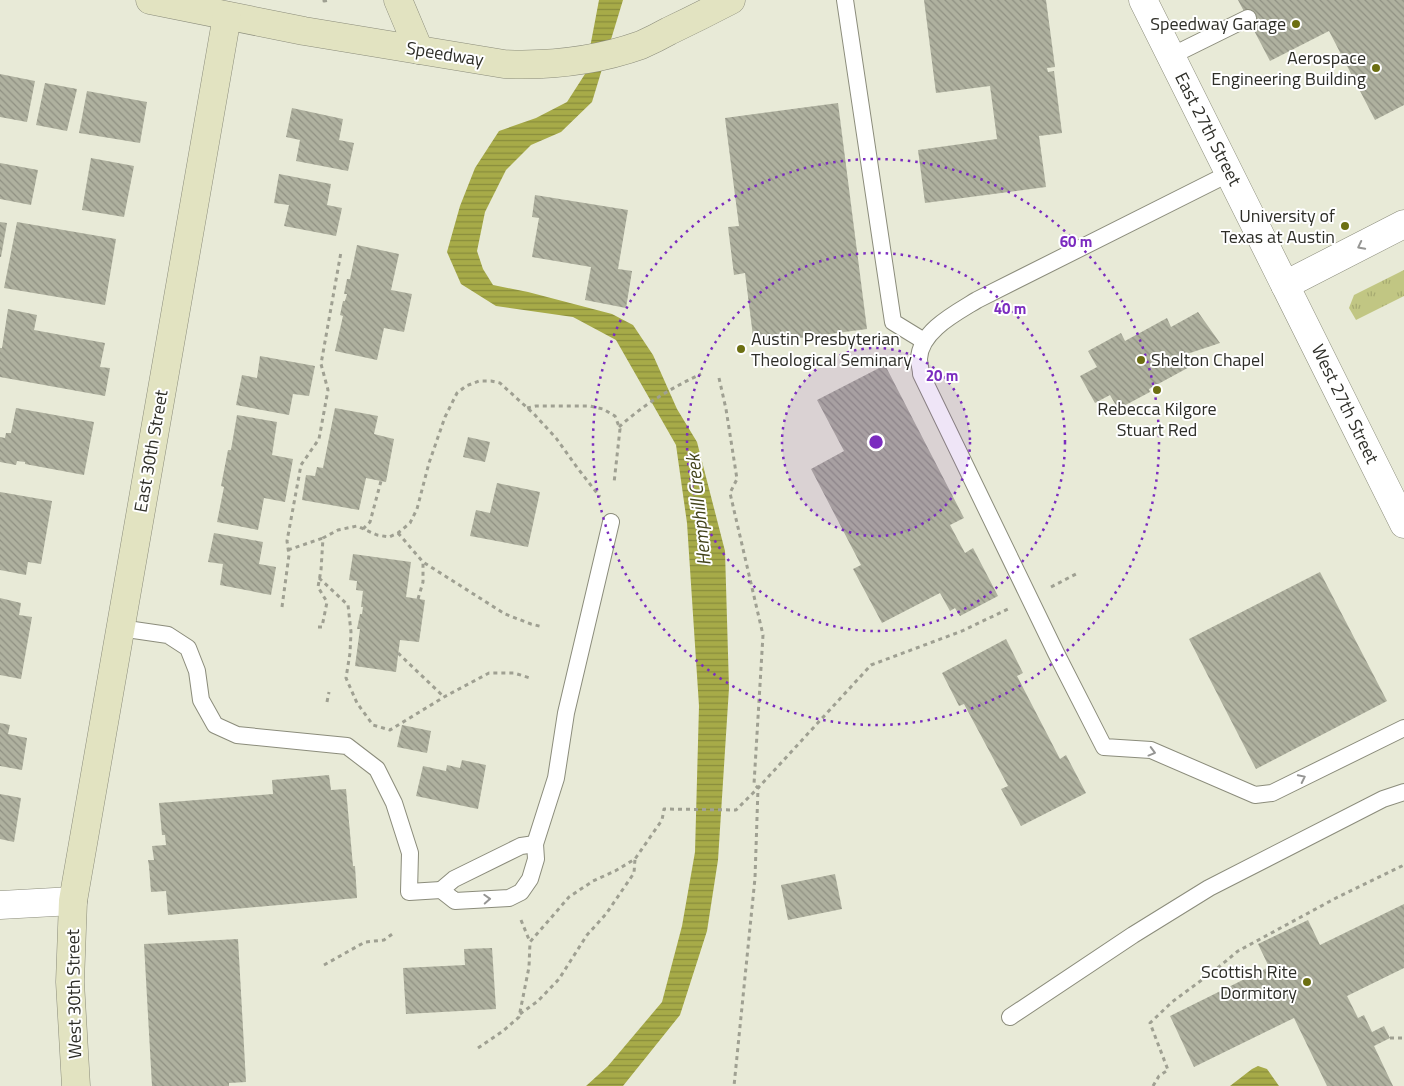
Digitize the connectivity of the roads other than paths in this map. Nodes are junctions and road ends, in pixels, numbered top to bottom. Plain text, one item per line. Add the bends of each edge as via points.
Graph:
1 (150, 0) edge
2 (250, 0) edge
3 (398, 0) edge
4 (731, 0) edge
5 (845, 0) edge
6 (1143, 0) edge
7 (228, 8) edge
8 (1248, 18) dead end
9 (419, 50) junction
10 (1171, 56) junction
11 (1230, 173) junction
12 (1404, 224) edge
13 (1286, 285) junction
14 (924, 340) junction
15 (1402, 515) edge
16 (611, 522) dead end
17 (120, 628) junction
18 (1404, 728) edge
19 (1404, 792) edge
20 (535, 844) junction
21 (441, 890) junction
22 (73, 901) junction
23 (0, 905) edge
24 (1010, 1017) dead end
25 (76, 1086) edge

1 - 7 street, Speedway
2 - 7 street
3 - 9 street
4 - 9 street, Speedway via 643,44 587,60 556,64 504,64
5 - 14 lane via 893,322
6 - 10 street, East 27th Street
7 - 9 street, Speedway via 320,34
7 - 17 street, East 30th Street
8 - 10 lane
10 - 11 street, East 27th Street
11 - 13 street, East 27th Street
11 - 14 lane via 976,300 945,320
12 -> 13 street
13 - 15 street, West 27th Street
14 -> 18 lane via 919,358 921,374 1104,747 1151,750 1255,794 1272,793
16 - 20 lane via 566,713 556,778
17 - 21 lane via 168,635 188,648 197,671 201,700 216,725 237,736 347,746 377,769 394,803 410,853 409,892
17 - 22 street, East 30th Street
19 - 24 lane via 1384,799 1209,888
20 - 21 lane via 521,846 454,879
21 -> 20 lane via 456,901 509,898 521,892 530,879 536,859
22 - 23 street
22 - 25 street, West 30th Street via 70,982

